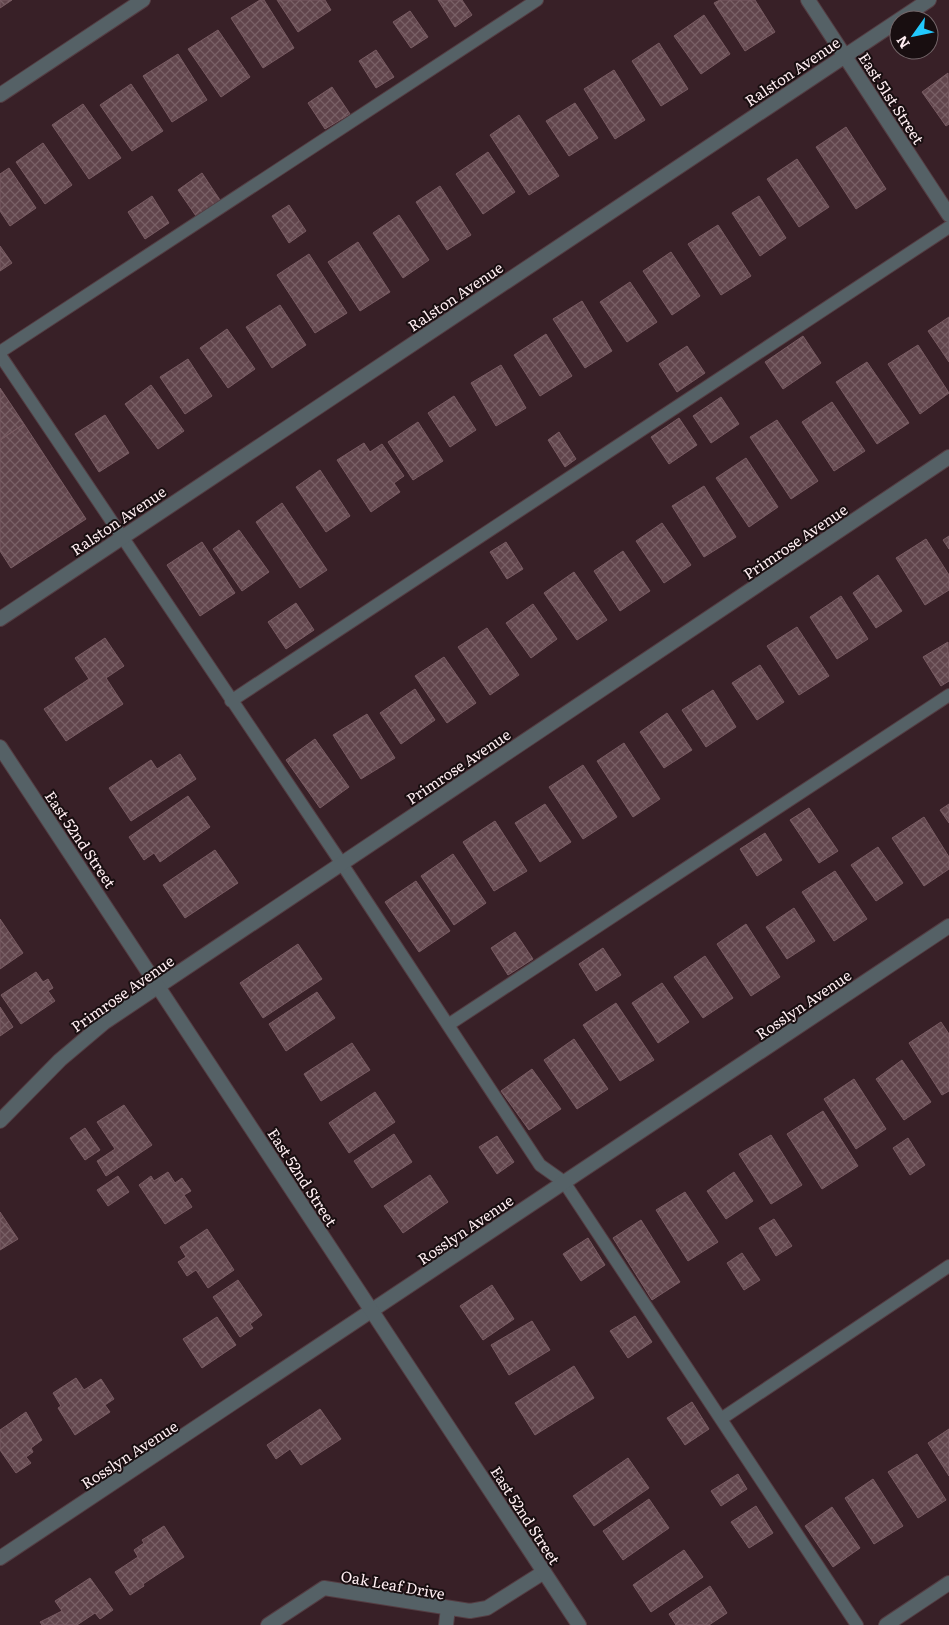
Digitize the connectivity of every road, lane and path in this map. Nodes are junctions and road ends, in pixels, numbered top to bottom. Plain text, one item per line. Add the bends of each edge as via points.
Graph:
1 (143, 0) edge
2 (537, 0) edge
3 (808, 0) edge
4 (929, 0) edge
5 (845, 56) junction
6 (0, 96) edge
7 (949, 214) edge
8 (949, 227) edge
9 (0, 353) edge
10 (949, 457) edge
11 (122, 538) junction
12 (1, 616) edge
13 (949, 695) edge
14 (231, 701) junction
15 (0, 748) edge
16 (342, 864) junction
17 (949, 926) edge
18 (160, 986) junction
19 (448, 1025) junction
20 (0, 1120) edge
21 (564, 1182) junction
22 (949, 1266) edge
23 (372, 1313) junction
24 (721, 1419) junction
25 (0, 1558) edge
26 (544, 1572) junction
27 (949, 1583) edge
28 (448, 1608) junction
29 (268, 1625) edge
30 (446, 1625) edge
31 (579, 1625) edge
32 (857, 1625) edge
33 (886, 1625) edge

1 - 6 street
2 - 9 lane
3 - 5 street, East 51st Street
4 - 5 street, Ralston Avenue
5 - 7 street, East 51st Street
5 - 11 street, Ralston Avenue
8 - 14 lane
9 - 11 lane
10 - 16 street, Primrose Avenue
11 - 12 street, Ralston Avenue
11 - 14 lane
13 - 19 lane
14 - 16 lane
15 - 18 street, East 52nd Street
16 - 18 street, Primrose Avenue
16 - 19 lane
17 - 21 street, Rosslyn Avenue
18 - 20 street, Primrose Avenue via 74,1047
18 - 23 street, East 52nd Street
19 - 21 lane via 540,1165
21 - 23 street, Rosslyn Avenue
21 - 24 lane
22 - 24 lane
23 - 25 street, Rosslyn Avenue
23 - 26 street, East 52nd Street
24 - 32 lane
26 - 28 street via 487,1608 470,1611
26 - 31 street, East 52nd Street
27 - 33 street
28 - 29 street, Oak Leaf Drive via 324,1588
28 - 30 street, Oak Leaf Drive

